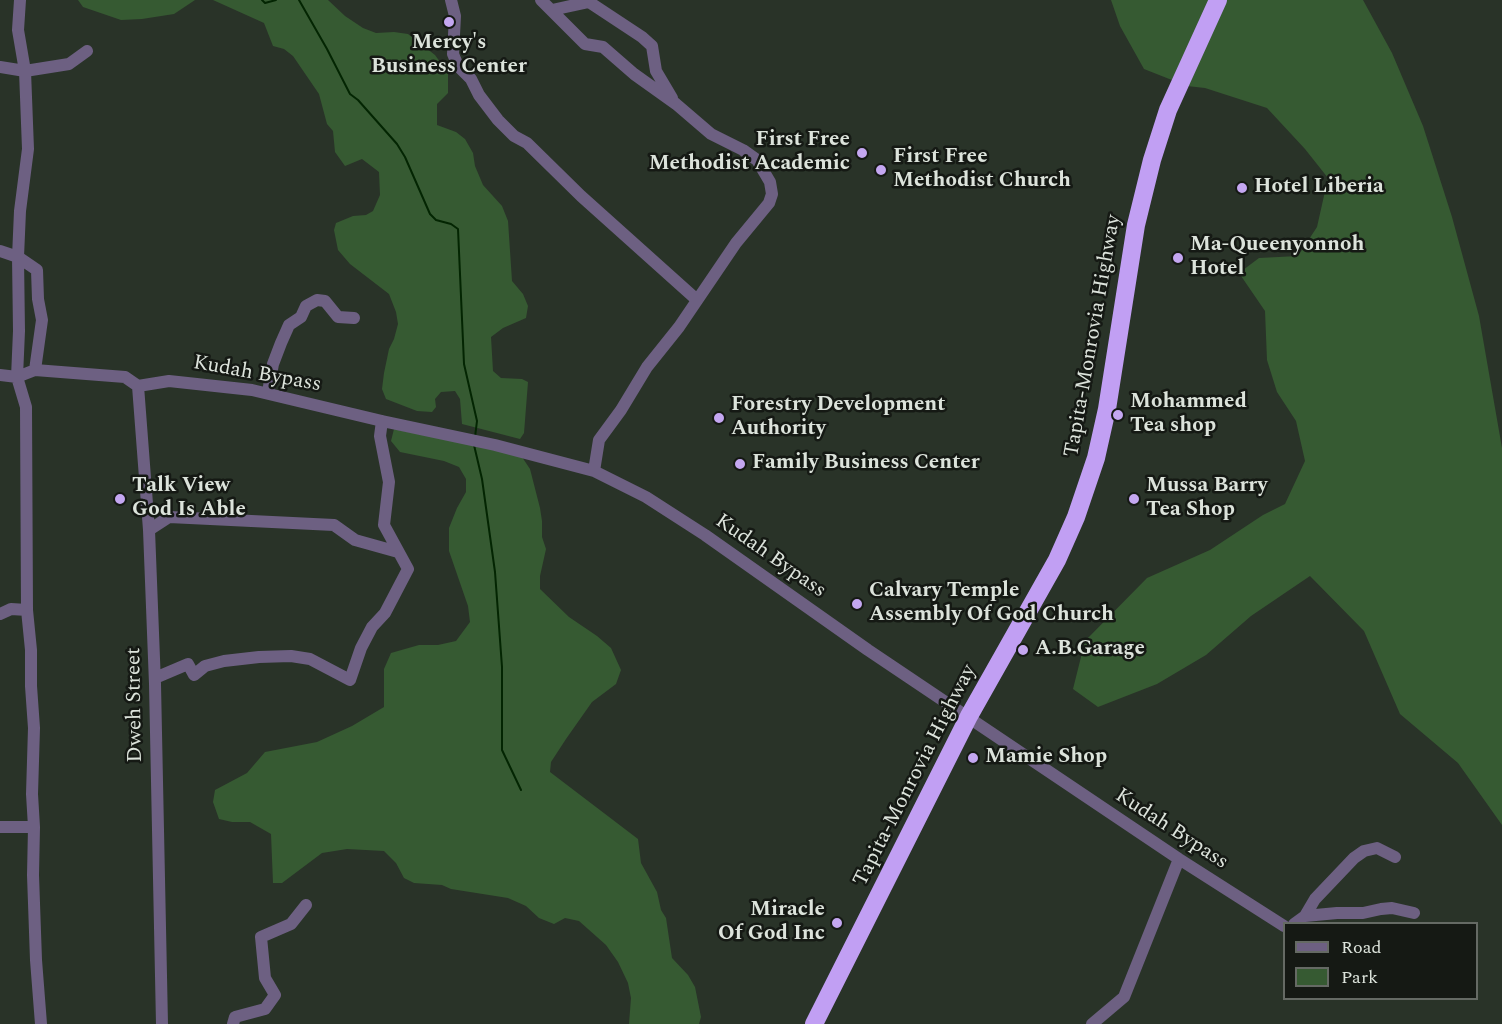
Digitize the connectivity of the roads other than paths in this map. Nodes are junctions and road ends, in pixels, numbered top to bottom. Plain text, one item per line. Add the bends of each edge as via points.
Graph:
1 (21, 0) edge
2 (451, 0) edge
3 (542, 0) edge
4 (1218, 0) edge
5 (552, 10) junction
6 (87, 51) dead end
7 (0, 67) edge
8 (25, 71) junction
9 (676, 104) junction
10 (0, 250) edge
11 (18, 257) junction
12 (697, 300) junction
13 (354, 318) dead end
14 (35, 370) junction
15 (0, 375) edge
16 (17, 377) junction
17 (138, 386) junction
18 (268, 392) junction
19 (382, 421) junction
20 (594, 471) junction
21 (149, 530) junction
22 (398, 552) junction
23 (27, 610) junction
24 (0, 614) edge
25 (155, 678) junction
26 (969, 716) junction
27 (0, 827) edge
28 (34, 827) junction
29 (1395, 857) dead end
30 (1179, 859) junction
31 (306, 905) dead end
32 (1414, 913) dead end
33 (1305, 916) junction
34 (1297, 922) edge
35 (1283, 925) edge
36 (40, 1024) edge
37 (162, 1024) edge
38 (233, 1024) edge
39 (814, 1024) edge
40 (1092, 1024) edge

1 - 8 street via 18,30
2 - 12 street via 456,16 453,54 498,120
3 - 5 street
4 - 26 highway, Tapita-Monrovia Highway via 1168,110 1152,160 1136,225 1103,429 1076,517 1057,560
5 - 9 street via 585,44 603,47
5 - 9 street via 589,2 642,37 652,46 656,71
6 - 8 street via 69,64
7 - 8 street
8 - 11 street via 28,149
9 - 12 street via 711,134 757,160 770,182 772,194
10 - 11 street
11 - 14 street via 37,270 42,320
11 - 16 street
12 - 20 street via 599,440
13 - 18 street via 338,317 325,301 316,300 306,306 281,342
14 - 16 street, Kudah Bypass
14 - 17 street, Kudah Bypass via 125,377
15 - 16 street, Kudah Bypass
16 - 23 street via 26,407
17 - 18 street, Kudah Bypass via 169,381
17 - 21 street, Dweh Street
18 - 19 street, Kudah Bypass
19 - 20 street, Kudah Bypass
19 - 22 street via 380,436 390,483 384,525
20 - 26 street, Kudah Bypass via 676,516
21 - 22 street via 169,517 334,525 356,540
21 - 25 street, Dweh Street
22 - 25 street via 408,569 361,648 350,680 310,659 291,656 224,661 205,666 194,675 188,664
23 - 24 street via 11,609
23 - 28 street via 34,728
25 - 37 street, Dweh Street
26 - 30 street, Kudah Bypass
26 - 39 highway, Tapita-Monrovia Highway
27 - 28 street
28 - 36 street
29 - 33 street via 1377,848 1364,851 1316,899
30 - 35 street, Kudah Bypass
30 - 40 street via 1124,997
31 - 38 street via 291,924 261,937 266,978 275,995 265,1009 235,1017
32 - 33 street via 1392,908 1363,914
33 - 34 street

